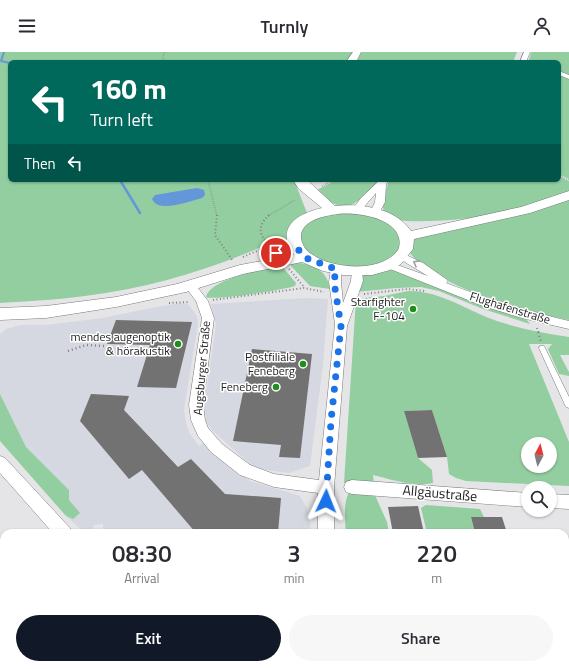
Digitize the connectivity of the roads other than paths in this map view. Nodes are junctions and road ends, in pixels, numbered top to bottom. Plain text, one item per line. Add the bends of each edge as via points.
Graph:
1 (384, 182) edge
2 (302, 183) edge
3 (569, 195) edge
4 (332, 210) junction
5 (358, 210) junction
6 (375, 213) junction
7 (314, 214) junction
8 (403, 231) junction
9 (301, 252) junction
10 (402, 256) junction
11 (389, 265) junction
12 (336, 269) junction
13 (358, 271) junction
14 (190, 285) junction
15 (452, 288) junction
16 (0, 314) edge
17 (569, 325) edge
18 (341, 326) junction
19 (542, 348) road end
20 (569, 405) edge
21 (0, 462) edge
22 (6, 476) edge
23 (326, 487) junction
24 (352, 487) dead end
25 (521, 499) edge
26 (557, 501) edge
27 (569, 502) edge
28 (60, 529) edge
29 (326, 529) edge

1 - 5 street via 364,200
1 - 6 street
2 - 4 street
2 - 7 street via 306,202
3 - 8 street via 525,210
4 - 5 street
4 - 7 street
5 - 6 street
6 - 8 street via 386,217
7 - 9 street via 295,230 294,236
8 - 10 street via 408,244
9 - 12 street
9 - 14 street via 235,263
10 - 11 street
15 -> 10 street, Flughafenstraße
11 - 13 street
11 - 15 street, Flughafenstraße
12 - 13 street
12 - 18 street via 334,282
13 - 18 street
14 - 16 street via 116,302 46,312
14 - 23 street, Augsburger Straße via 202,301 208,318 196,405 196,418 202,433 215,447 245,470 278,482
15 - 17 street, Flughafenstraße via 487,303
18 - 23 street
19 - 20 lane
21 - 22 street
22 - 28 street
23 - 29 street
24 - 25 street, Allgäustraße
26 - 27 street

